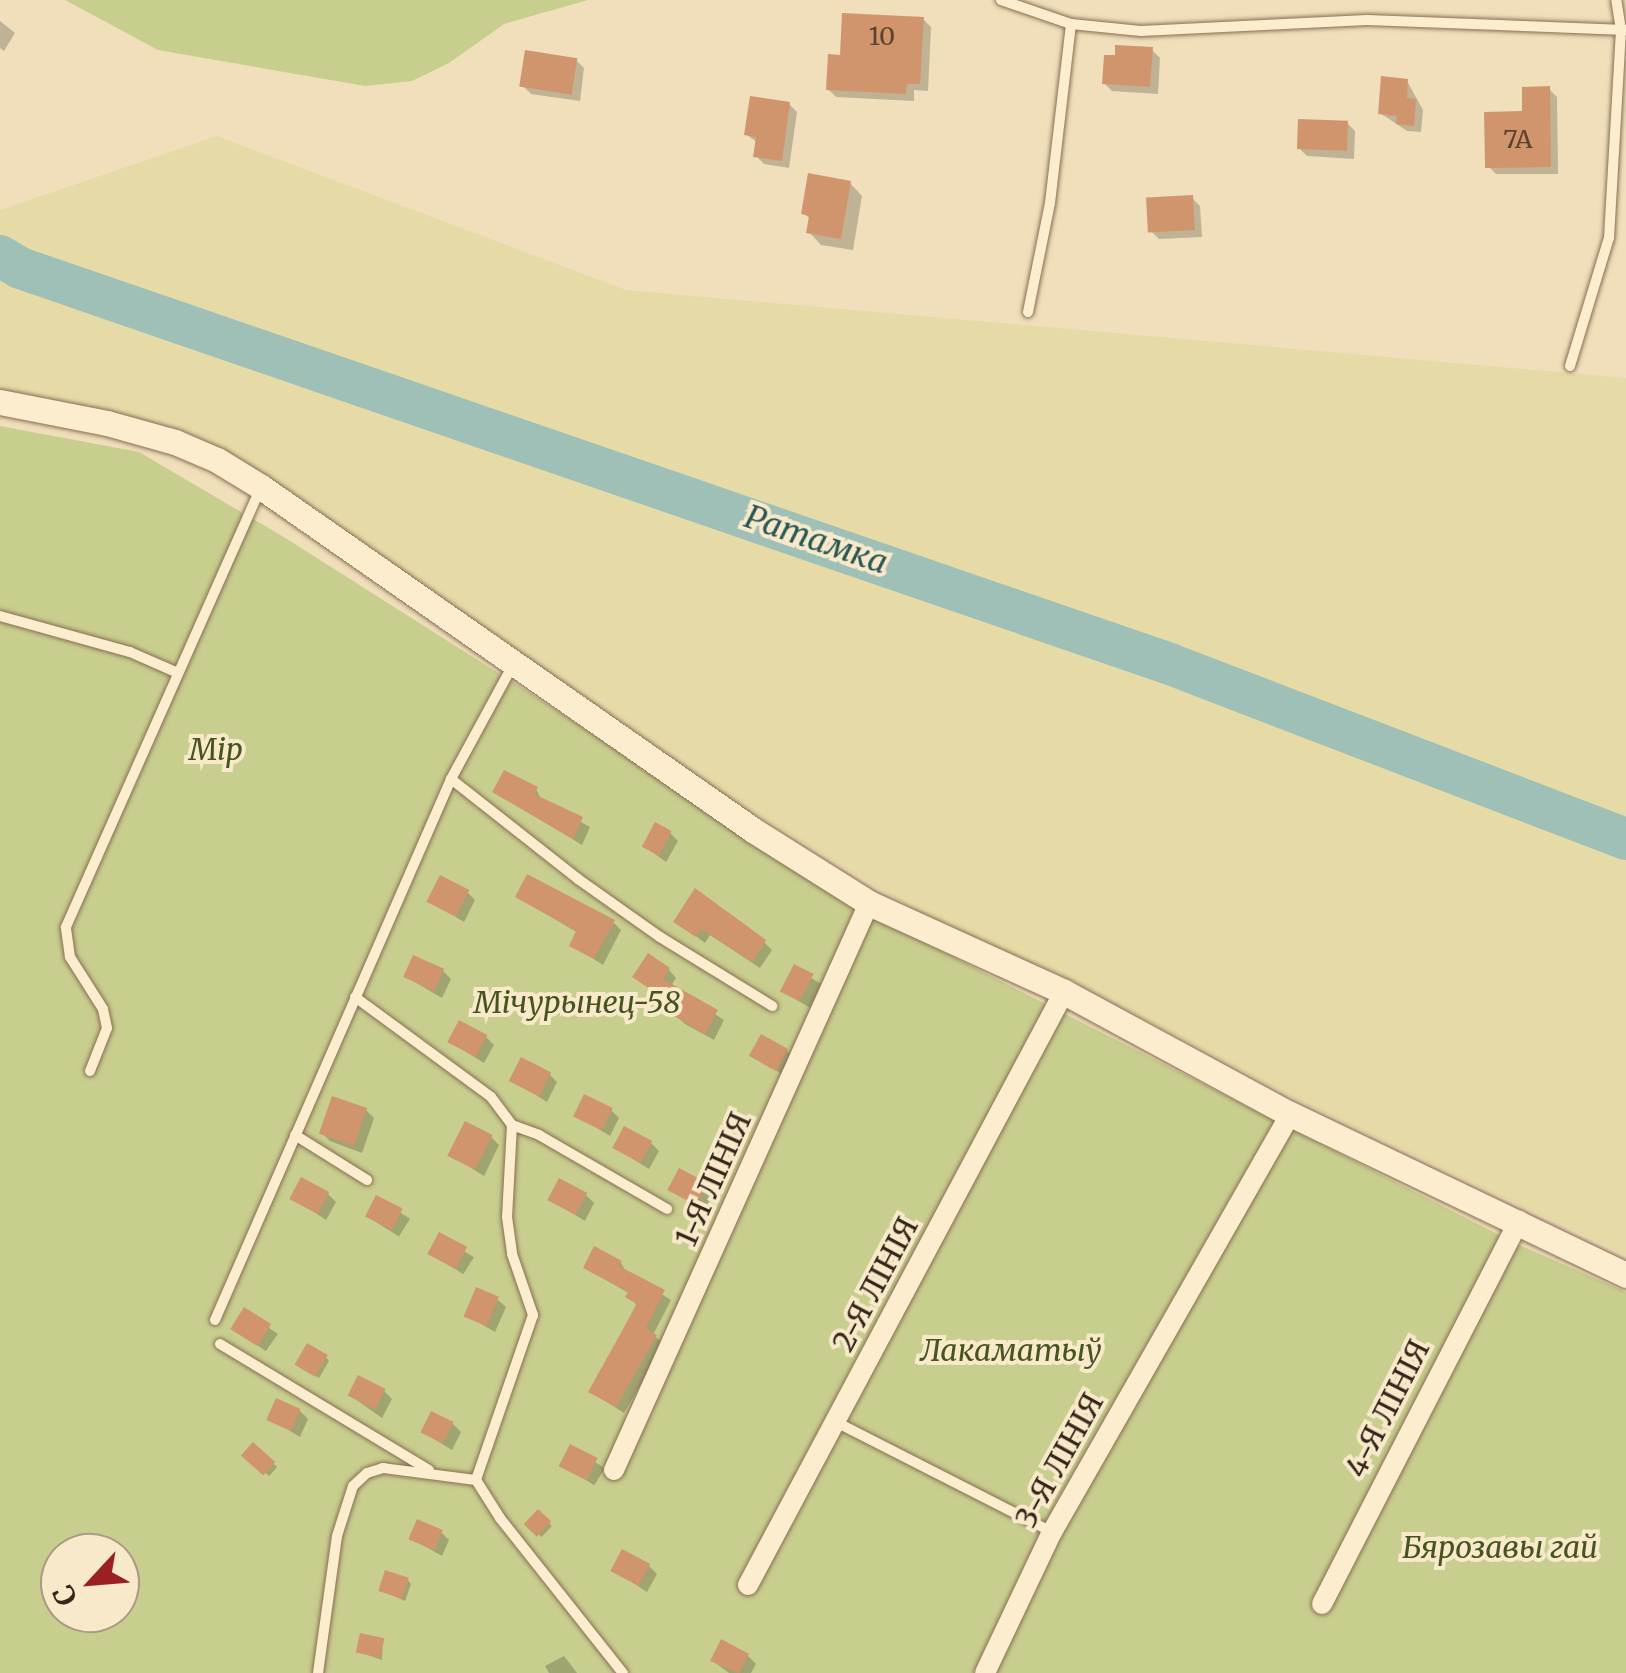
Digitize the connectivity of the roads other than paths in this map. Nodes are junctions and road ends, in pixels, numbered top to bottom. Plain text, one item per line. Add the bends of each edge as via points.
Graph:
1 (1001, 0) edge
2 (1616, 0) edge
3 (1071, 24) junction
4 (1624, 30) edge
5 (1028, 312) dead end
6 (1570, 366) dead end
7 (0, 402) edge
8 (261, 486) junction
9 (0, 616) edge
10 (514, 662) junction
11 (178, 673) junction
12 (451, 779) junction
13 (868, 908) junction
14 (355, 997) junction
15 (1059, 1001) junction
16 (772, 1006) dead end
17 (90, 1071) dead end
18 (1287, 1119) junction
19 (512, 1125) junction
20 (295, 1134) junction
21 (367, 1180) dead end
22 (666, 1209) dead end
23 (1513, 1230) junction
24 (1626, 1276) edge
25 (215, 1320) dead end
26 (220, 1344) dead end
27 (836, 1422) junction
28 (614, 1470) dead end
29 (434, 1473) junction
30 (476, 1480) junction
31 (1052, 1532) junction
32 (748, 1586) dead end
33 (1322, 1604) dead end
34 (318, 1673) edge
35 (623, 1673) edge
36 (985, 1673) edge

1 - 3 lane
2 - 4 lane
3 - 4 lane via 1141,31 1368,20
3 - 5 lane via 1050,203
4 - 6 lane via 1609,238
7 - 8 street via 175,442
8 - 10 street
8 - 11 lane
9 - 11 lane via 130,652
10 - 12 lane
10 - 13 street
11 - 17 lane via 66,927 70,957 103,1008 107,1028
12 - 14 lane
12 - 16 lane via 646,927
13 - 15 street
13 - 28 street, 1-Я ЛІНІЯ
14 - 19 lane via 491,1098
14 - 20 lane
15 - 18 street
15 - 27 street, 2-Я ЛІНІЯ
18 - 23 street
18 - 31 street, 3-Я ЛІНІЯ
19 - 22 lane
19 - 30 lane via 506,1216 534,1315
20 - 21 lane
20 - 25 lane
23 - 24 street
23 - 33 street, 4-Я ЛІНІЯ
26 - 29 lane
27 - 31 lane
27 - 32 street, 2-Я ЛІНІЯ
29 - 30 lane
29 - 34 lane via 383,1468 353,1486 338,1536
30 - 35 lane
31 - 36 street, 3-Я ЛІНІЯ

